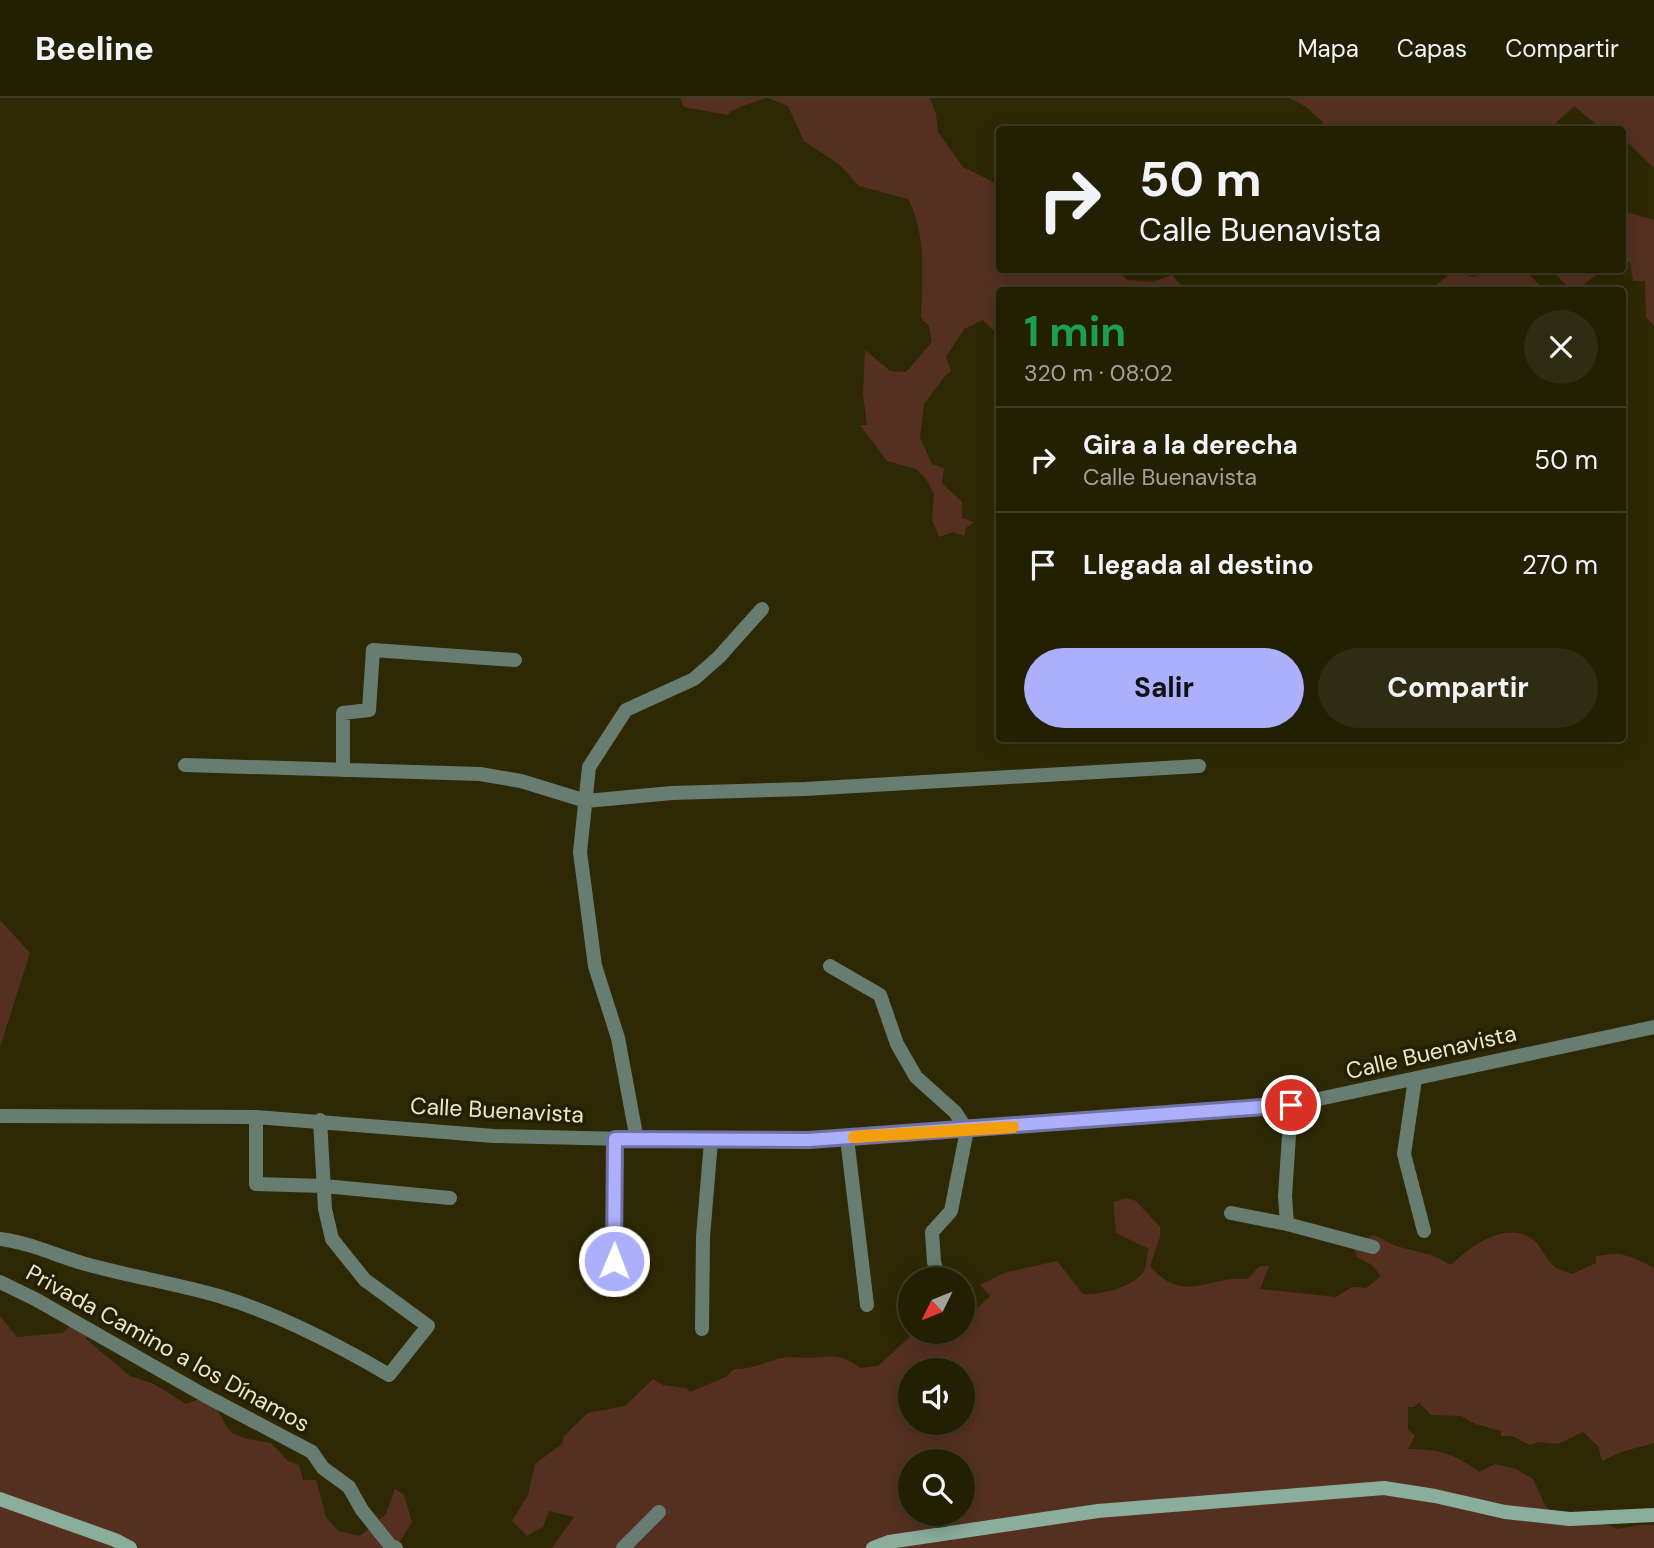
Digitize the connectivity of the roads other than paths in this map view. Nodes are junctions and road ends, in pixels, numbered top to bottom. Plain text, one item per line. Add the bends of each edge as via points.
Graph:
1 (762, 609) dead end
2 (515, 660) dead end
3 (185, 765) dead end
4 (1199, 765) dead end
5 (343, 770) junction
6 (586, 801) junction
7 (830, 966) dead end
8 (1654, 1027) edge
9 (1415, 1079) junction
10 (1291, 1105) junction
11 (0, 1116) edge
12 (256, 1117) junction
13 (320, 1121) junction
14 (967, 1130) junction
15 (847, 1138) junction
16 (615, 1139) junction
17 (637, 1140) junction
18 (711, 1141) junction
19 (324, 1186) junction
20 (450, 1198) dead end
21 (1231, 1213) dead end
22 (1287, 1224) junction
23 (1423, 1231) dead end
24 (0, 1239) edge
25 (1373, 1247) dead end
26 (614, 1261) dead end
27 (935, 1267) edge
28 (0, 1282) edge
29 (867, 1305) dead end
30 (702, 1329) dead end
31 (0, 1499) edge
32 (659, 1512) dead end
33 (1654, 1515) edge
34 (130, 1548) edge
35 (396, 1548) edge
36 (623, 1548) edge
37 (873, 1548) edge

1 - 6 street via 694,679 626,710 589,767
2 - 5 street via 373,650 369,710 342,713
3 - 5 street
4 - 6 street
5 - 6 street via 480,774
6 - 17 street via 580,852 595,966 618,1038
7 - 14 street via 880,995 897,1044 916,1077 955,1112
8 - 9 street, Calle Buenavista
9 - 10 street, Calle Buenavista
9 - 23 street via 1404,1154
10 - 14 street, Calle Buenavista
10 - 22 street
11 - 12 street, Calle Buenavista
12 - 13 street, Calle Buenavista
12 - 19 street via 256,1184
13 - 16 street, Calle Buenavista via 495,1136
13 - 19 street
14 - 15 street, Calle Buenavista
14 - 27 street via 951,1211 932,1232
15 - 18 street, Calle Buenavista
15 - 29 street
16 - 17 street, Calle Buenavista
16 - 26 street
17 - 18 street, Calle Buenavista
18 - 30 street
19 - 20 street
19 - 24 street via 332,1239 365,1280 428,1326 389,1375 269,1313
21 - 22 street
22 - 25 street
28 - 35 street, Privada Camino a los Dínamos via 312,1452 323,1468 349,1487 362,1510
31 - 34 street
32 - 36 street
33 - 37 street via 1570,1518 1505,1512 1435,1496 1374,1489 1098,1511

